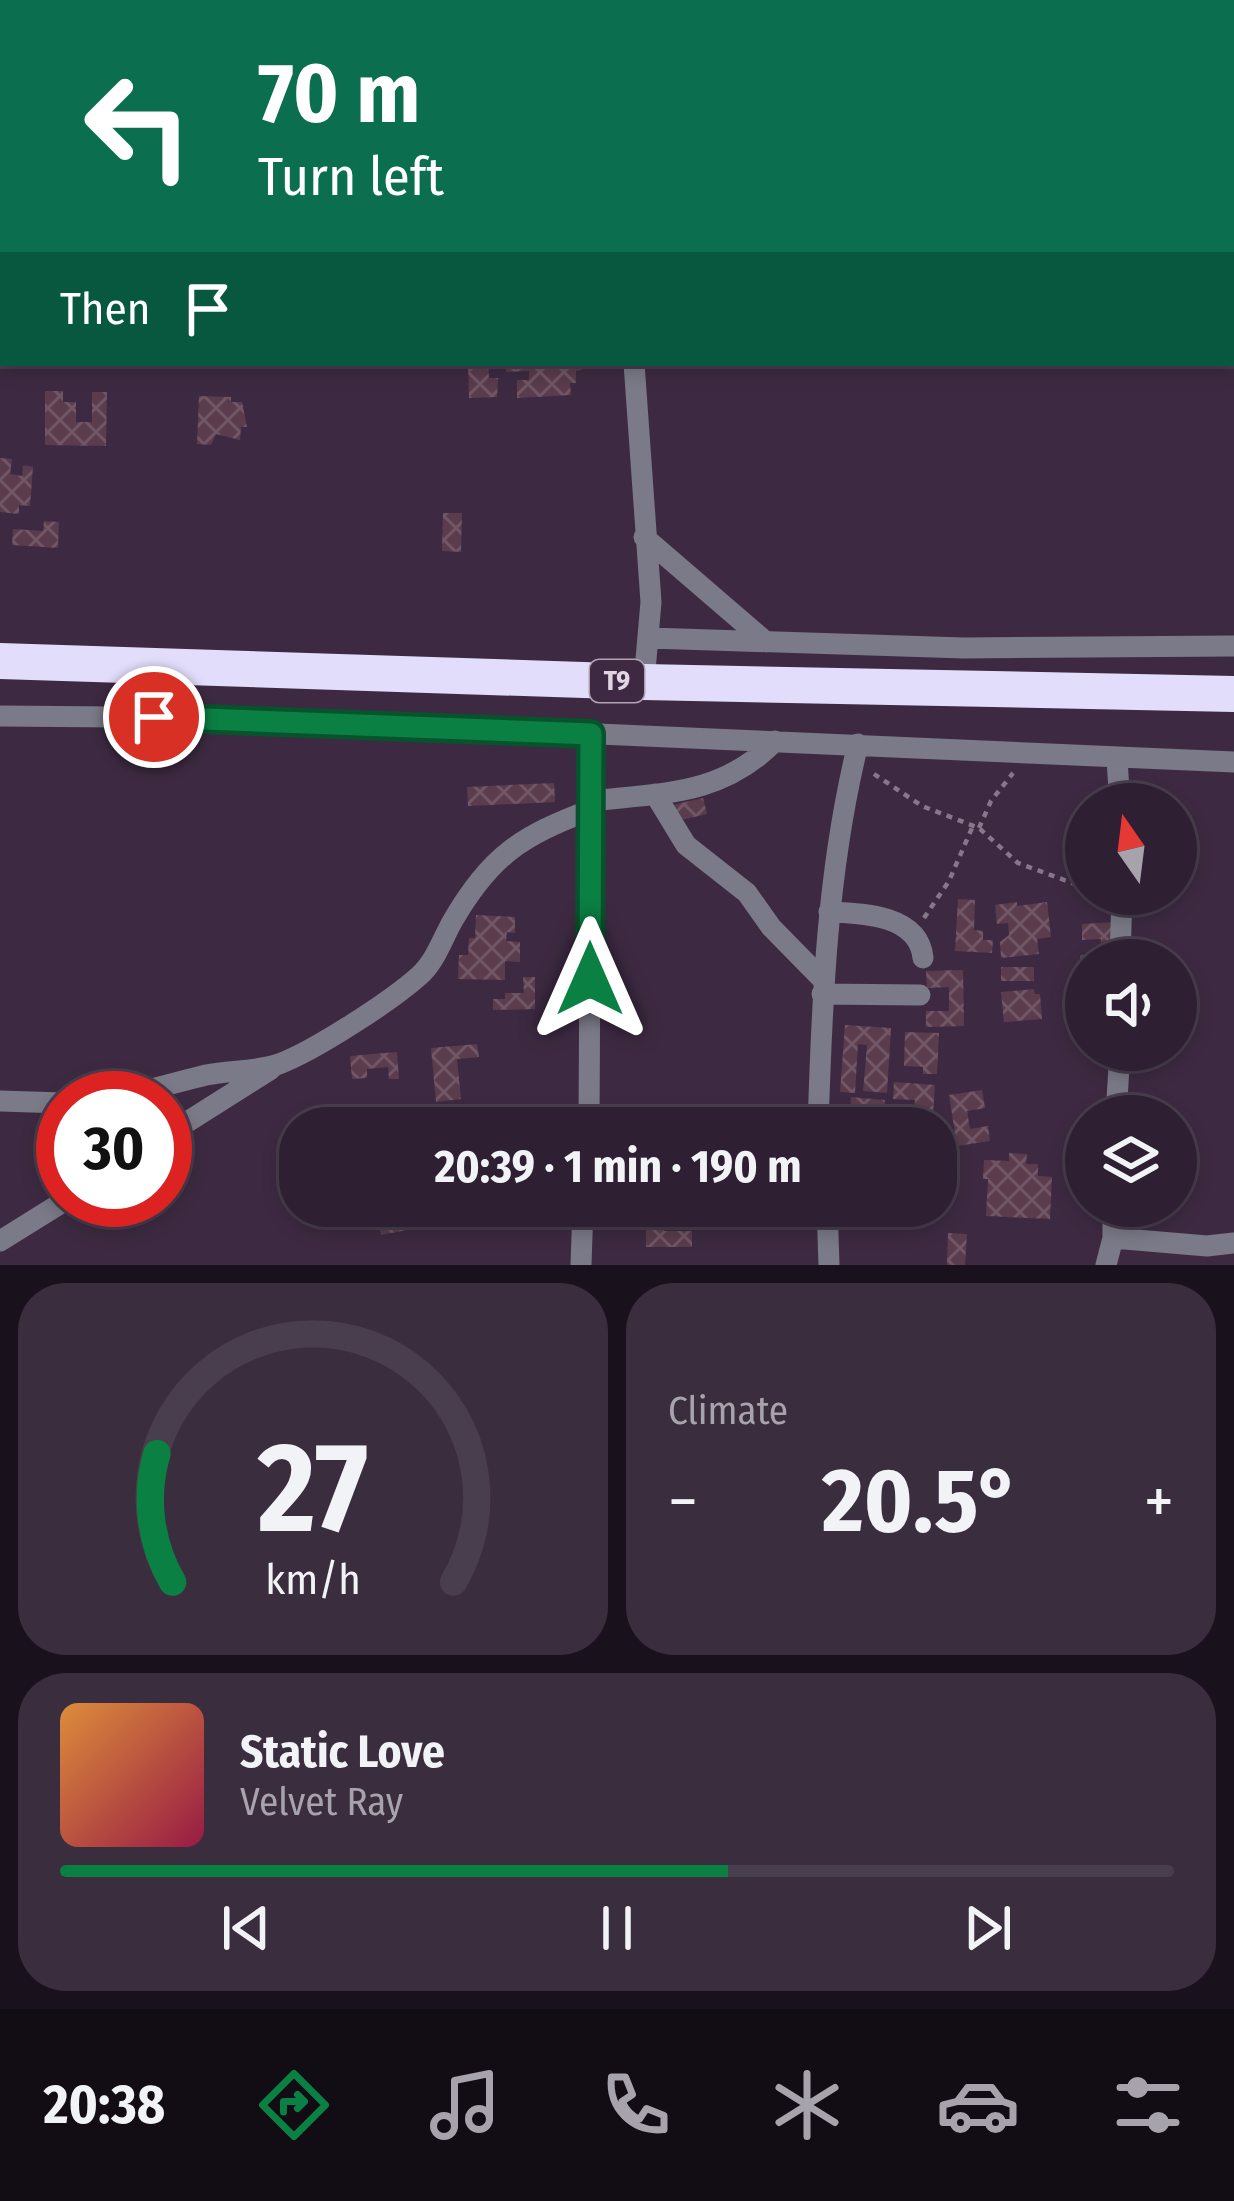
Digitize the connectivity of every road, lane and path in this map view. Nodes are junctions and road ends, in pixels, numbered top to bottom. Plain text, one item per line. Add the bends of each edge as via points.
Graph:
1 (634, 366) edge
2 (644, 537) junction
3 (650, 638) junction
4 (766, 642) junction
5 (1234, 646) edge
6 (0, 661) edge
7 (644, 682) junction
8 (1234, 694) edge
9 (0, 716) edge
10 (591, 734) junction
11 (775, 740) junction
12 (856, 753) junction
13 (1030, 756) junction
14 (1117, 760) junction
15 (1234, 762) edge
16 (1119, 783) edge
17 (655, 794) junction
18 (590, 806) junction
19 (976, 828) junction
20 (1065, 880) edge
21 (829, 912) junction
22 (912, 932) junction
23 (923, 958) dead end
24 (822, 987) junction
25 (920, 994) dead end
26 (276, 1065) junction
27 (192, 1080) edge
28 (0, 1101) edge
29 (36, 1102) edge
30 (589, 1107) edge
31 (819, 1107) edge
32 (192, 1119) edge
33 (36, 1219) edge
34 (582, 1227) edge
35 (828, 1227) edge
36 (1113, 1227) edge
37 (1113, 1238) junction
38 (0, 1241) edge
39 (1234, 1243) edge
40 (581, 1265) edge
41 (829, 1265) edge
42 (1106, 1265) edge

1 - 2 street
2 - 3 street
2 - 4 street
3 - 4 street
3 - 7 street
4 - 5 street
6 - 7 highway, T9
7 - 8 highway, T9
9 - 10 street
10 - 11 street
10 - 18 street
11 - 12 street
11 - 17 street via 723,779
12 - 13 street
12 - 19 path via 922,806
12 - 21 street
13 - 14 street
13 - 19 path
14 - 15 street
14 - 16 street
17 - 18 street
17 - 24 street via 686,845 747,893
18 - 26 street via 505,854 473,887 420,976
18 - 30 street
19 - 20 path via 1018,863
19 - 22 path
21 - 22 street via 863,913
21 - 24 street
22 - 23 street
24 - 25 street
24 - 31 street
26 - 27 street
26 - 32 street
28 - 29 street
33 - 38 street
34 - 40 street
35 - 41 street
36 - 37 street
37 - 39 street
37 - 42 street

